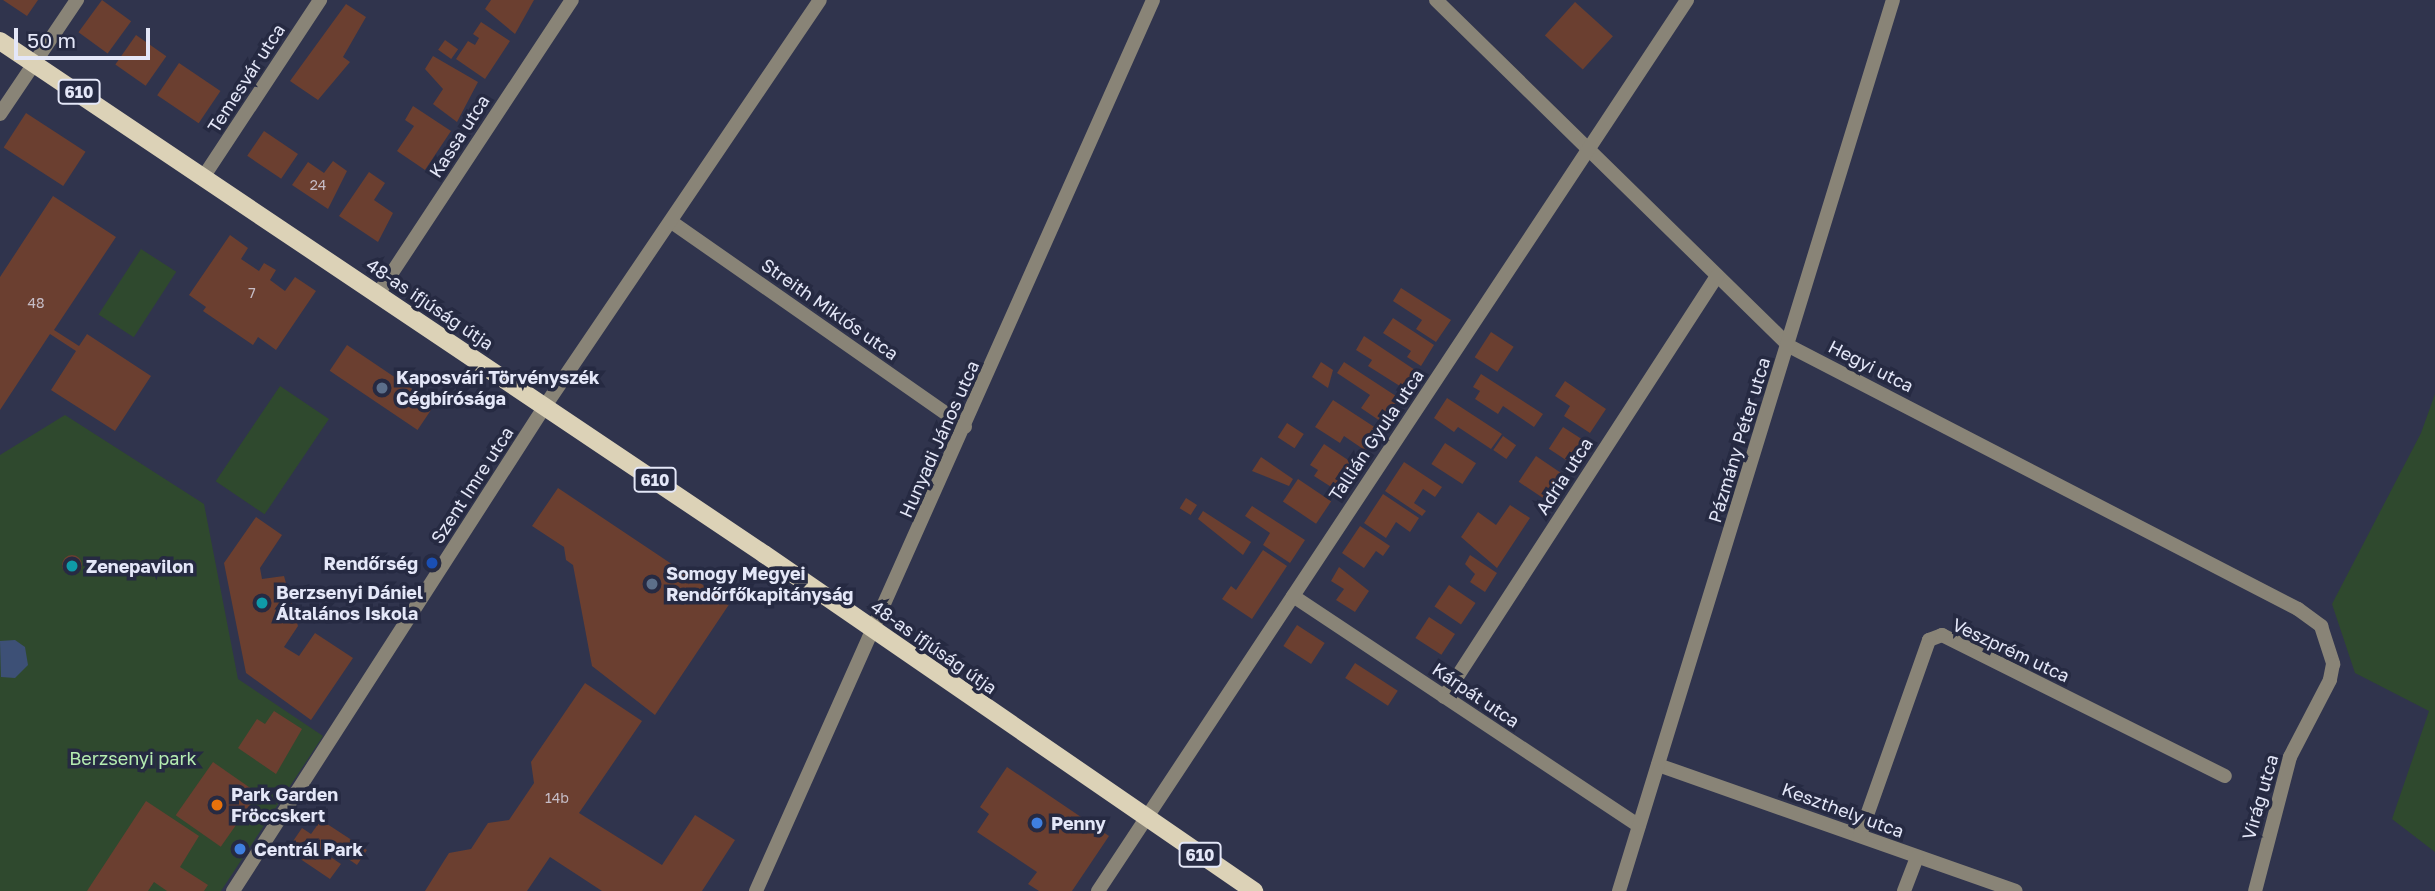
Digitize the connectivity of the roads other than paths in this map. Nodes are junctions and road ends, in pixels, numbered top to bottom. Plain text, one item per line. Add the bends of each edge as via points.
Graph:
1 (77, 0) edge
2 (320, 0) edge
3 (572, 0) edge
4 (820, 0) edge
5 (1153, 0) edge
6 (1436, 0) edge
7 (1688, 0) edge
8 (1893, 0) edge
9 (0, 41) edge
10 (33, 62) junction
11 (0, 114) edge
12 (1587, 151) junction
13 (204, 176) junction
14 (673, 223) junction
15 (1717, 276) junction
16 (378, 294) junction
17 (1789, 346) junction
18 (545, 406) junction
19 (965, 427) junction
20 (1293, 596) junction
21 (874, 631) junction
22 (2330, 680) joint
23 (1444, 697) junction
24 (1658, 765) junction
25 (2225, 776) dead end
26 (1146, 820) junction
27 (1639, 826) junction
28 (1860, 835) junction
29 (1917, 857) junction
30 (233, 891) edge
31 (756, 891) edge
32 (1098, 891) edge
33 (1254, 891) edge
34 (1619, 891) edge
35 (1904, 891) edge
36 (2015, 891) edge
37 (2255, 891) edge

1 - 10 street
2 - 13 street, Temesvár utca
3 - 16 street, Kassa utca
4 - 14 street, Szent Imre utca
5 - 19 street, Hunyadi János utca
6 - 12 street, Hegyi utca
7 - 12 street, Tallián Gyula utca
8 - 17 street, Pázmány Péter utca
9 - 10 main road, 48-as ifjúság útja / 610
10 - 11 street
10 - 13 main road, 48-as ifjúság útja / 610
12 - 15 street, Hegyi utca
12 - 20 street, Tallián Gyula utca
13 - 16 main road, 48-as ifjúság útja / 610
14 - 18 street, Szent Imre utca
14 - 19 street, Streith Miklós utca
15 - 17 street, Hegyi utca
15 - 23 street, Adria utca
16 - 18 main road, 48-as ifjúság útja / 610
17 - 22 street, Hegyi utca via 2298,608 2321,626 2333,664
17 - 24 street, Pázmány Péter utca
18 - 21 main road, 48-as ifjúság útja / 610
18 - 30 street, Szent Imre utca
19 - 21 street, Hunyadi János utca
20 - 23 street, Kárpát utca
20 - 26 street, Tallián Gyula utca
21 - 26 main road, 48-as ifjúság útja / 610
21 - 31 street, Hunyadi János utca
22 - 37 street, Virág utca via 2290,757
23 - 27 street, Kárpát utca
24 - 27 street, Pázmány Péter utca
24 - 28 street, Keszthely utca
25 - 28 street, Veszprém utca via 1942,635 1929,639
26 - 32 street, Tallián Gyula utca
26 - 33 main road, 610
27 - 34 street, Pázmány Péter utca
28 - 29 street, Keszthely utca
29 - 35 street
29 - 36 street, Keszthely utca

